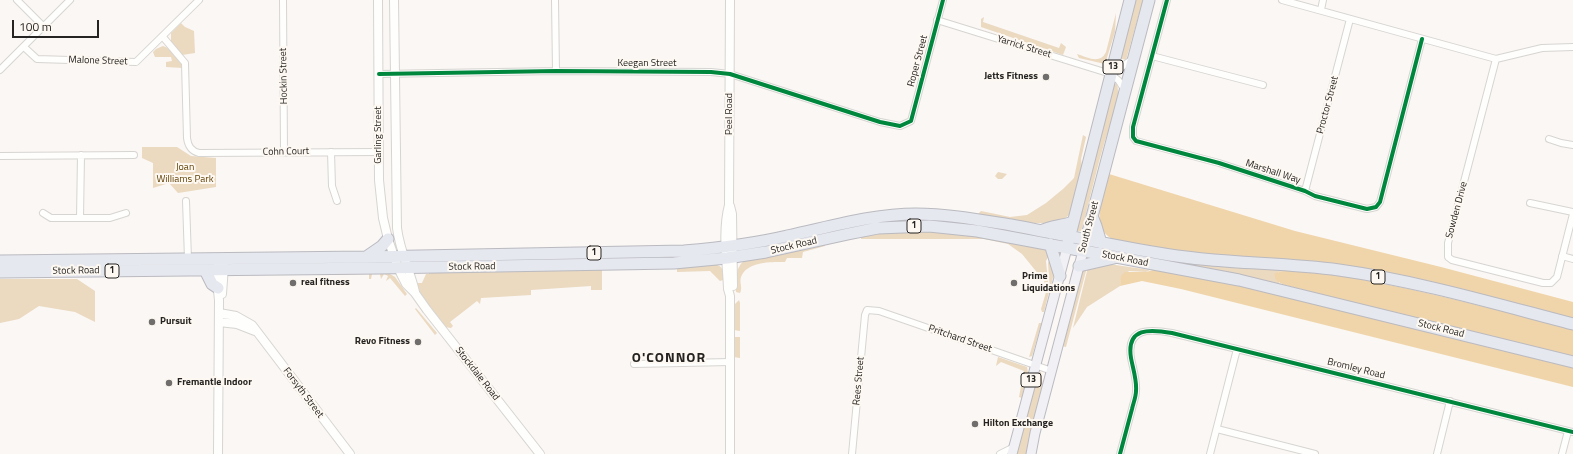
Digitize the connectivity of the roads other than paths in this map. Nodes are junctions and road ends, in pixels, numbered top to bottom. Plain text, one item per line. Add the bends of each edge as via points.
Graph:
1 (17, 0) edge
2 (70, 0) edge
3 (199, 0) edge
4 (283, 0) edge
5 (378, 0) edge
6 (394, 0) edge
7 (555, 0) edge
8 (730, 0) edge
9 (943, 0) edge
10 (1130, 0) edge
11 (1149, 0) edge
12 (1167, 0) edge
13 (1282, 0) edge
14 (1323, 0) edge
15 (1321, 10) junction
16 (1350, 19) junction
17 (937, 20) junction
18 (44, 27) junction
19 (163, 37) junction
20 (1422, 39) junction
21 (24, 47) junction
22 (1573, 47) edge
23 (1152, 56) junction
24 (1134, 58) junction
25 (1496, 59) junction
26 (0, 70) edge
27 (556, 71) junction
28 (379, 74) junction
29 (394, 74) junction
30 (730, 74) junction
31 (1111, 74) junction
32 (1263, 85) dead end
33 (1125, 92) junction
34 (906, 124) joint
35 (1549, 139) dead end
36 (1573, 145) edge
37 (284, 152) junction
38 (331, 152) junction
39 (379, 152) junction
40 (81, 155) junction
41 (134, 155) dead end
42 (0, 156) edge
43 (1305, 191) junction
44 (186, 201) dead end
45 (337, 201) dead end
46 (1530, 203) dead end
47 (43, 213) dead end
48 (126, 213) dead end
49 (1573, 213) edge
50 (1092, 216) junction
51 (80, 218) junction
52 (1073, 222) junction
53 (1040, 231) junction
54 (1070, 237) junction
55 (388, 239) junction
56 (1086, 240) junction
57 (1101, 243) junction
58 (1050, 244) junction
59 (730, 246) junction
60 (1067, 248) junction
61 (1083, 251) junction
62 (398, 256) junction
63 (1562, 256) junction
64 (366, 257) junction
65 (730, 258) junction
66 (1116, 258) junction
67 (188, 259) junction
68 (1573, 259) edge
69 (0, 261) edge
70 (221, 264) junction
71 (1079, 266) junction
72 (402, 267) junction
73 (205, 270) junction
74 (0, 272) edge
75 (1060, 276) junction
76 (218, 288) junction
77 (219, 300) junction
78 (867, 310) joint
79 (219, 317) junction
80 (1573, 324) edge
81 (1237, 349) junction
82 (730, 362) junction
83 (1573, 362) edge
84 (634, 364) dead end
85 (1035, 366) junction
86 (1052, 371) junction
87 (1450, 401) junction
88 (1217, 429) junction
89 (1571, 431) edge
90 (1013, 452) edge
91 (218, 454) edge
92 (350, 454) edge
93 (540, 454) edge
94 (730, 454) edge
95 (852, 454) edge
96 (1000, 454) edge
97 (1031, 454) edge
98 (1120, 454) edge
99 (1210, 454) edge
100 (1316, 454) edge
101 (1437, 454) edge
102 (1562, 454) edge

1 - 18 street
2 - 18 street
3 - 19 street, Malone Street
4 - 37 street, Hockin Street
5 - 28 street, Garling Street
6 - 29 street, Garling Street
7 - 27 street
8 - 30 street, Peel Road
9 - 17 street, Roper Street
10 - 31 highway, South Street / 13
11 - 24 highway, South Street / 13
12 - 23 street, Marshall Way
13 - 15 street
14 - 15 street
15 - 16 street
16 - 20 street
16 - 43 street, Proctor Street
17 - 31 street, Yarrick Street
17 - 34 street, Roper Street via 911,121
18 - 21 street
19 - 21 street, Malone Street via 136,62 37,59
19 - 37 street, Cohn Court via 185,63 186,138 193,151
20 - 25 street
20 - 43 street, Marshall Way via 1380,202 1376,207 1367,209 1315,196
21 - 26 street
22 - 25 street via 1542,48
23 - 32 street
23 - 43 street, Marshall Way via 1133,127 1133,137 1136,141 1219,163
24 - 31 street
24 - 33 highway, South Street / 13
25 - 63 street, Sowden Drive via 1448,243 1448,257 1551,283 1557,277
27 - 29 street, Keegan Street
27 - 30 street, Keegan Street
28 - 29 street, Keegan Street
28 - 39 street, Garling Street
29 - 62 street, Garling Street via 396,219 400,247
30 - 34 street, Keegan Street via 880,122 900,126
30 - 59 street, Peel Road
31 - 33 street via 1119,81
31 - 52 highway, South Street / 13
33 - 50 highway, South Street / 13
35 - 36 street
37 - 38 street, Cohn Court
38 - 39 street, Cohn Court
38 - 45 street via 332,186
39 - 55 street, Garling Street via 381,206
40 - 41 street
40 - 42 street
40 - 51 street
44 - 67 street
46 - 49 street
47 - 51 street via 51,218
48 - 51 street via 110,218
49 - 63 street, Sowden Drive
50 - 56 highway, South Street / 13
50 - 57 highway
52 - 53 highway via 1050,226
52 - 54 highway, South Street / 13
53 - 54 highway, Stock Road / 1
53 - 59 highway, Stock Road / 1 via 966,217 916,214 862,219
54 - 56 highway, Stock Road / 1
54 - 60 highway, South Street / 13
55 - 62 street, Garling Street
55 - 64 highway
56 - 57 highway, Stock Road / 1
56 - 61 highway, South Street / 13
57 - 80 highway, Stock Road / 1 via 1179,256 1365,274
58 - 60 highway, Stock Road / 1
58 - 65 highway, Stock Road / 1 via 959,228 912,226 863,231
58 - 75 highway
59 - 62 highway, Stock Road / 1 via 684,251
59 - 65 street, Peel Road
60 - 61 highway, Stock Road / 1
60 - 75 main road, South Street / 13
61 - 66 highway, Stock Road / 1
61 - 71 main road, South Street / 13
62 - 64 highway, Stock Road / 1
62 - 72 street, Garling Street
63 - 68 street
64 - 70 highway, Stock Road / 1
65 - 72 highway, Stock Road / 1 via 660,263
65 - 82 street, Peel Road via 733,289 730,296
66 - 71 highway
66 - 83 highway, Stock Road / 1 via 1239,280
67 - 69 highway, Stock Road / 1
67 - 70 highway, Stock Road / 1
70 - 72 highway, Stock Road / 1
70 - 73 highway, Stock Road / 1
70 - 76 street
70 - 77 street via 223,291
71 - 86 main road, South Street / 13
72 - 93 street, Stockdale Road via 406,284
73 - 74 highway, Stock Road / 1
73 - 76 highway via 212,284
75 - 85 main road, South Street / 13
76 - 77 street
77 - 79 street
78 - 85 street, Pritchard Street via 879,311
78 - 95 street, Rees Street
79 - 91 street
79 - 92 street, Forsyth Street via 256,331
81 - 87 street, Bromley Road
81 - 88 street
81 - 98 street, Bromley Road via 1154,330 1145,330 1136,335 1131,344 1136,391
82 - 84 street
82 - 94 street, Peel Road
85 - 86 street, Pritchard Street
85 - 90 main road, South Street / 13
86 - 97 main road, South Street / 13
87 - 89 street, Bromley Road
87 - 101 street
88 - 99 street
88 - 100 street
89 - 102 street
90 - 96 street

